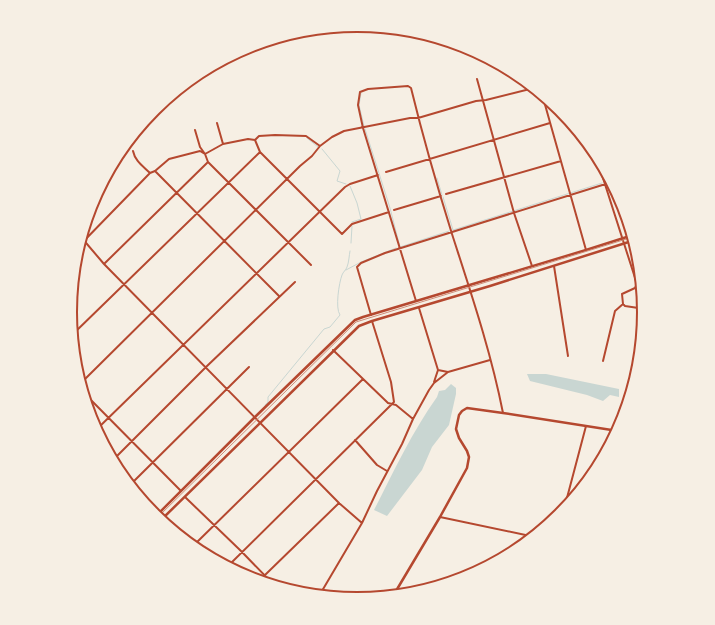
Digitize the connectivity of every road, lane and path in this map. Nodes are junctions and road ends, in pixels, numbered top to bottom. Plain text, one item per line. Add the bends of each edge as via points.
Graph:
1 (477, 79) dead end
2 (527, 90) edge
3 (482, 100) junction
4 (545, 104) edge
5 (418, 118) junction
6 (217, 123) dead end
7 (550, 123) junction
8 (363, 128) junction
9 (195, 130) dead end
10 (255, 140) junction
11 (493, 140) junction
12 (223, 144) junction
13 (320, 146) junction
14 (133, 151) dead end
15 (260, 152) junction
16 (205, 154) junction
17 (430, 159) junction
18 (561, 161) junction
19 (208, 162) junction
20 (155, 171) junction
21 (386, 172) dead end
22 (150, 173) junction
23 (601, 173) edge
24 (378, 175) junction
25 (504, 177) junction
26 (288, 179) junction
27 (228, 183) junction
28 (604, 185) junction
29 (176, 192) junction
30 (446, 194) dead end
31 (441, 196) junction
32 (570, 196) junction
33 (394, 210) dead end
34 (256, 211) junction
35 (320, 212) junction
36 (389, 212) junction
37 (198, 213) junction
38 (514, 213) junction
39 (452, 233) junction
40 (627, 237) edge
41 (87, 238) edge
42 (622, 239) junction
43 (225, 240) junction
44 (86, 243) edge
45 (288, 243) junction
46 (629, 243) edge
47 (624, 245) junction
48 (400, 249) junction
49 (586, 250) junction
50 (104, 264) junction
51 (311, 265) dead end
52 (532, 266) junction
53 (554, 266) junction
54 (257, 274) junction
55 (295, 282) dead end
56 (636, 282) edge
57 (125, 284) junction
58 (469, 285) junction
59 (636, 285) edge
60 (471, 292) junction
61 (280, 296) junction
62 (416, 301) junction
63 (623, 304) junction
64 (419, 308) junction
65 (638, 308) edge
66 (152, 312) junction
67 (370, 315) junction
68 (372, 321) junction
69 (78, 329) edge
70 (184, 345) junction
71 (333, 350) junction
72 (568, 356) dead end
73 (490, 360) junction
74 (603, 360) dead end
75 (249, 367) dead end
76 (206, 368) junction
77 (438, 370) junction
78 (448, 372) junction
79 (85, 379) edge
80 (363, 379) junction
81 (434, 383) junction
82 (227, 389) junction
83 (91, 400) edge
84 (392, 404) junction
85 (503, 413) junction
86 (108, 417) junction
87 (255, 417) junction
88 (413, 418) junction
89 (260, 423) junction
90 (100, 425) edge
91 (586, 426) junction
92 (612, 430) edge
93 (355, 440) junction
94 (132, 442) junction
95 (289, 451) junction
96 (117, 456) edge
97 (153, 462) junction
98 (387, 471) junction
99 (316, 478) junction
100 (134, 481) edge
101 (181, 491) junction
102 (185, 496) junction
103 (567, 498) edge
104 (339, 503) junction
105 (160, 512) edge
106 (164, 516) edge
107 (440, 517) junction
108 (362, 524) junction
109 (213, 525) junction
110 (527, 535) edge
111 (196, 542) edge
112 (242, 551) junction
113 (231, 563) edge
114 (264, 575) junction
115 (267, 578) edge
116 (397, 590) edge
117 (322, 591) edge

1 - 3 street
2 - 3 street
3 - 5 street
3 - 11 street
4 - 7 street
5 - 8 street
5 - 8 street via 411,88 408,86 368,89 360,92 358,105
5 - 17 street
6 - 12 street
7 - 11 street
7 - 18 street
8 - 13 street via 332,136
8 - 24 street
9 - 16 street
10 - 12 street
10 - 13 street via 259,136 306,136
10 - 15 street
11 - 17 street
11 - 25 street
12 - 16 street
13 - 26 street
14 - 22 street via 138,162
15 - 26 street
15 - 27 street
16 - 19 street
16 - 20 street via 200,151 169,159
17 - 21 street
17 - 31 street
18 - 25 street
18 - 32 street
19 - 27 street
19 - 29 street
20 - 22 street
20 - 29 street
22 - 41 street
23 - 28 street
24 - 35 street via 348,185
24 - 36 street
25 - 30 street
25 - 38 street
26 - 34 street
26 - 35 street
27 - 34 street
27 - 37 street
28 - 32 street
28 - 42 street
29 - 37 street
29 - 50 street
31 - 33 street
31 - 39 street
32 - 38 street
32 - 49 street
34 - 43 street
34 - 45 street
35 - 36 street via 343,234 352,224
35 - 45 street
36 - 48 street
37 - 43 street
37 - 57 street
38 - 39 street
38 - 52 street
39 - 48 street
39 - 58 street
40 - 42 main road
42 - 47 street
42 - 49 main road
43 - 54 street
43 - 66 street
44 - 50 street
45 - 51 street
45 - 54 street
46 - 47 main road
47 - 53 main road
47 - 56 street
48 - 62 street
48 - 67 street via 361,263 357,267
49 - 52 main road
50 - 57 street
52 - 58 main road
53 - 60 main road
53 - 72 street
54 - 61 street
54 - 70 street
55 - 61 street
57 - 66 street
57 - 69 street
58 - 60 street
58 - 62 main road
59 - 63 street via 622,294
60 - 64 main road
60 - 73 street
61 - 76 street
62 - 67 main road
63 - 65 street
63 - 74 street via 615,311
64 - 68 main road
64 - 77 street
66 - 70 street
66 - 79 street
67 - 87 main road via 355,320
68 - 71 main road via 359,326
68 - 84 street via 391,382 394,402
70 - 76 street
70 - 86 street
71 - 80 street
71 - 89 main road
73 - 78 street
73 - 85 street
75 - 82 street
76 - 82 street
76 - 94 street
77 - 78 street
77 - 81 street
78 - 81 street
80 - 84 street
80 - 95 street
81 - 88 street
82 - 87 street
82 - 97 street
83 - 86 street
84 - 88 street
84 - 93 street
85 - 91 main road
85 - 107 main road via 467,408 462,410 456,429 467,451 468,463
86 - 90 street
86 - 94 street
87 - 89 street
87 - 101 main road
88 - 98 street
89 - 95 street
89 - 102 main road
91 - 92 main road
91 - 103 street
93 - 98 street via 377,465
93 - 99 street
94 - 96 street
94 - 97 street
95 - 99 street
95 - 109 street
97 - 100 street
97 - 101 street
98 - 108 street
99 - 104 street
99 - 112 street
101 - 105 main road
102 - 106 main road
102 - 109 street
104 - 108 street
104 - 114 street
107 - 110 street
107 - 116 main road
108 - 117 street
109 - 111 street
109 - 112 street
112 - 113 street
112 - 114 street
114 - 115 street

